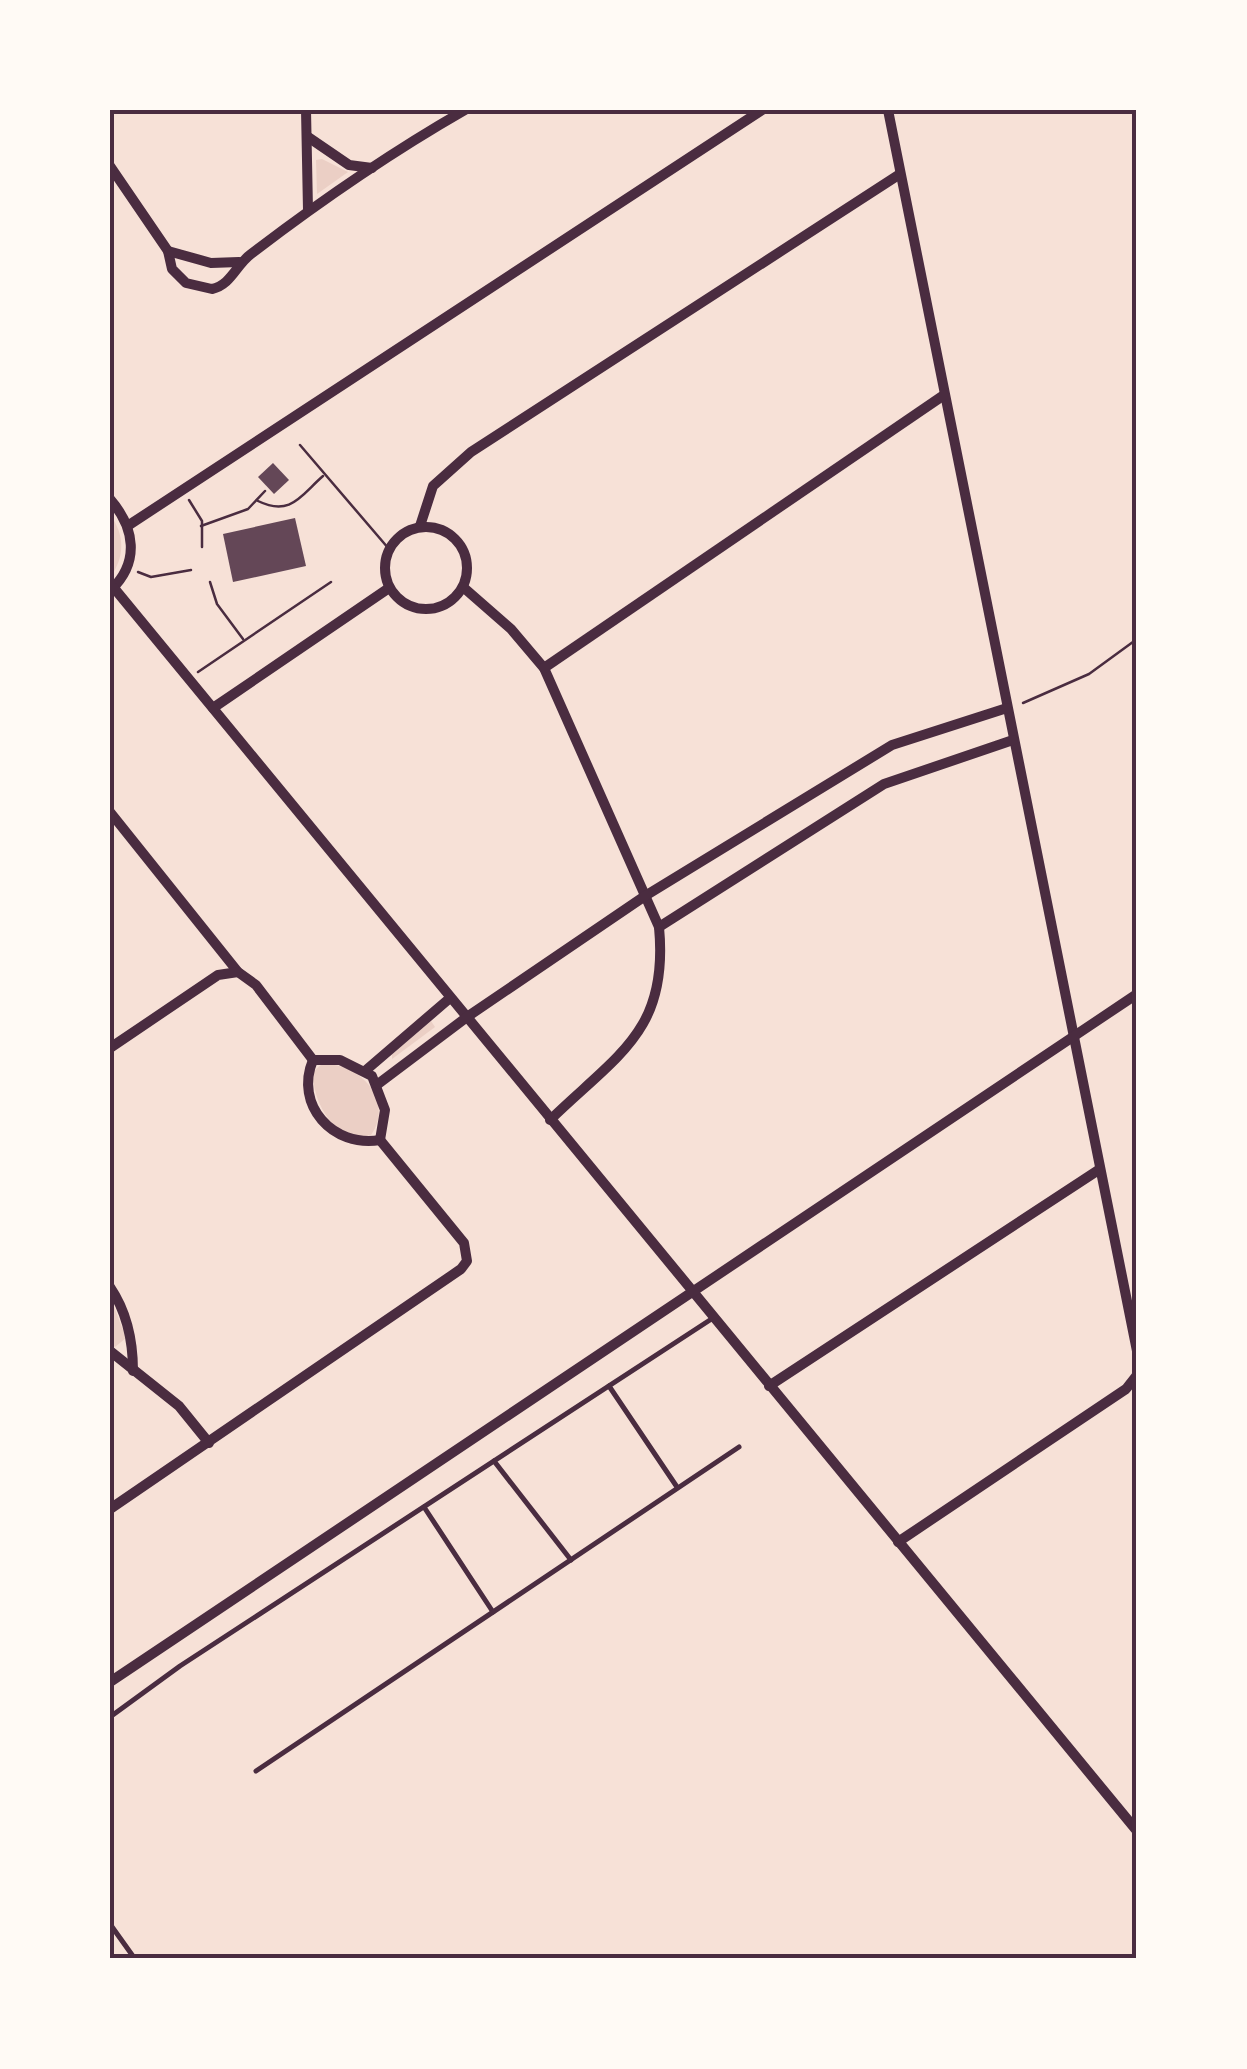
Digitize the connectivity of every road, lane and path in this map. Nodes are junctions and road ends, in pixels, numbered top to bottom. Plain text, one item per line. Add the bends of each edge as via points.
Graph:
1 (306, 110) edge
2 (466, 110) edge
3 (762, 110) edge
4 (888, 110) edge
5 (308, 137) junction
6 (110, 166) edge
7 (372, 168) junction
8 (900, 174) junction
9 (308, 210) junction
10 (168, 251) junction
11 (240, 262) junction
12 (944, 395) junction
13 (300, 444) dead end
14 (324, 476) junction
15 (182, 490) junction
16 (265, 491) dead end
17 (110, 500) edge
18 (258, 501) junction
19 (129, 526) junction
20 (201, 526) junction
21 (420, 526) junction
22 (202, 548) dead end
23 (388, 549) junction
24 (127, 568) junction
25 (191, 570) dead end
26 (210, 582) dead end
27 (332, 582) dead end
28 (463, 586) junction
29 (390, 588) junction
30 (112, 589) edge
31 (1137, 639) edge
32 (244, 641) junction
33 (544, 668) junction
34 (188, 678) junction
35 (213, 708) junction
36 (1007, 708) junction
37 (1013, 740) junction
38 (110, 812) edge
39 (645, 896) junction
40 (659, 927) junction
41 (238, 972) junction
42 (1137, 994) edge
43 (450, 998) junction
44 (467, 1017) junction
45 (1073, 1038) junction
46 (110, 1048) edge
47 (313, 1060) junction
48 (365, 1070) junction
49 (378, 1084) junction
50 (550, 1120) junction
51 (380, 1140) junction
52 (1100, 1169) junction
53 (110, 1287) edge
54 (692, 1294) junction
55 (713, 1318) junction
56 (110, 1351) edge
57 (1137, 1351) edge
58 (133, 1371) junction
59 (1137, 1375) edge
60 (609, 1386) junction
61 (769, 1386) junction
62 (209, 1442) junction
63 (739, 1447) dead end
64 (494, 1461) junction
65 (678, 1488) junction
66 (424, 1506) junction
67 (110, 1509) edge
68 (898, 1542) junction
69 (571, 1560) junction
70 (493, 1612) junction
71 (110, 1682) edge
72 (110, 1716) edge
73 (256, 1771) dead end
74 (1137, 1831) edge
75 (110, 1924) edge
76 (135, 1959) edge

1 - 5 street
2 - 7 street
3 - 15 street
4 - 8 street
5 - 7 street via 348,165
5 - 9 street
6 - 10 street
7 - 9 street
8 - 12 street
8 - 21 street via 471,452 434,486
9 - 11 street
10 - 11 street via 211,263
10 - 11 street via 179,277 204,290 219,288
12 - 33 street
12 - 36 street
13 - 14 path
14 - 18 path via 293,505
14 - 23 path via 330,484 335,480
15 - 19 street
15 - 20 path
16 - 18 path
17 - 19 street
18 - 20 path
19 - 24 street
20 - 22 path
21 - 23 street
21 - 28 street via 440,528 456,540 468,567
23 - 29 street
24 - 25 path via 151,577
24 - 30 street
26 - 32 path
27 - 32 path
28 - 29 street via 450,602 432,609 403,602
28 - 33 street
29 - 35 street
30 - 34 street
31 - 36 path via 1057,692
32 - 34 path
33 - 39 street
34 - 35 street
35 - 43 street
36 - 37 street
36 - 39 street via 892,745
37 - 40 street via 884,784
37 - 45 street
38 - 41 street
39 - 40 street
39 - 44 street
40 - 50 street via 662,966 648,1020
41 - 46 street via 218,976
41 - 47 street via 256,985
42 - 45 street
43 - 44 street
43 - 48 street
44 - 49 street
44 - 50 street
45 - 52 street
45 - 54 street
47 - 48 street via 340,1060
47 - 51 street via 308,1094 331,1129 347,1141
48 - 49 street
49 - 51 street via 385,1110
50 - 54 street
51 - 62 street via 464,1243 466,1261
52 - 57 street
52 - 61 street
53 - 58 street via 124,1314
54 - 55 street
54 - 71 street
55 - 60 lane
55 - 61 street
56 - 58 street
58 - 62 street via 179,1406
59 - 68 street via 1126,1389
60 - 64 lane
60 - 65 lane
61 - 68 street
62 - 67 street
63 - 65 lane
64 - 66 lane
64 - 69 lane
65 - 69 lane
66 - 70 lane
66 - 72 lane
68 - 74 street
69 - 70 lane
70 - 73 lane
75 - 76 lane

